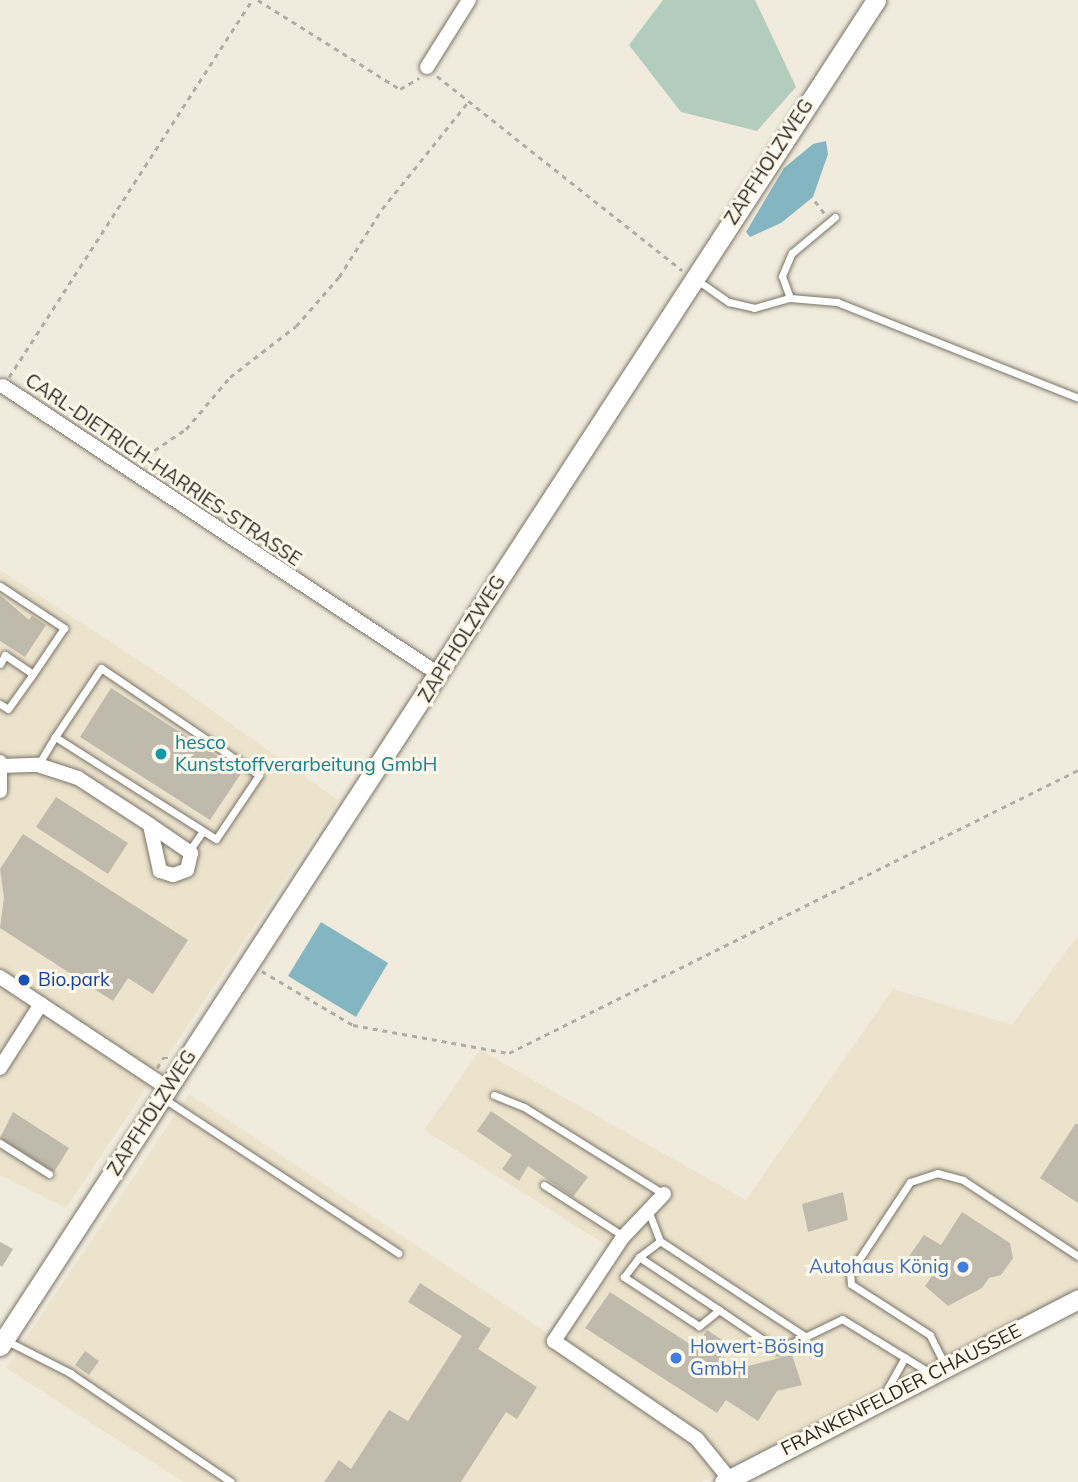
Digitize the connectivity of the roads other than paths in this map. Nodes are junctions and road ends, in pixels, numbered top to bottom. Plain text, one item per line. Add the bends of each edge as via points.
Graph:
1 (469, 0) edge
2 (876, 0) edge
3 (426, 66) road end
4 (832, 220) road end
5 (693, 278) junction
6 (790, 298) junction
7 (3, 386) road end
8 (1078, 398) edge
9 (0, 586) edge
10 (0, 664) edge
11 (33, 674) junction
12 (440, 675) junction
13 (0, 704) edge
14 (55, 737) junction
15 (1, 764) edge
16 (38, 765) junction
17 (0, 791) edge
18 (150, 825) junction
19 (203, 831) junction
20 (189, 852) junction
21 (0, 977) edge
22 (41, 1004) junction
23 (0, 1068) edge
24 (166, 1093) junction
25 (494, 1095) dead end
26 (0, 1143) edge
27 (48, 1174) dead end
28 (544, 1185) dead end
29 (664, 1194) joint
30 (648, 1210) junction
31 (623, 1237) junction
32 (660, 1241) junction
33 (398, 1252) dead end
34 (1078, 1256) edge
35 (639, 1257) junction
36 (1078, 1299) edge
37 (719, 1310) junction
38 (806, 1337) junction
39 (2, 1343) edge
40 (905, 1357) junction
41 (938, 1370) junction
42 (882, 1399) junction
43 (729, 1481) edge
44 (231, 1482) edge

1 - 3 street
2 - 5 street, ZAPFHOLZWEG
4 - 6 lane via 792,253 782,276
5 - 6 lane via 729,302 754,308
5 - 12 street, ZAPFHOLZWEG
6 - 8 lane via 837,302
7 - 12 street, CARL-DIETRICH-HARRIES-STRASSE
9 - 11 lane via 64,628
10 - 11 lane via 5,655
11 - 13 lane via 8,709
12 - 24 street, ZAPFHOLZWEG
14 - 16 lane
14 - 19 lane
14 - 19 lane via 101,668 259,775 216,839
15 - 16 street
15 - 17 street
16 - 18 street via 78,778
18 - 20 street
18 - 20 street via 160,871 173,875 187,870
19 - 20 lane
21 - 22 street
22 - 23 street
22 - 24 street
24 - 33 lane
24 - 39 street, ZAPFHOLZWEG
25 - 29 lane via 524,1107
26 - 27 lane
28 - 31 lane
29 - 30 street
30 - 31 street
30 - 32 lane
31 - 43 street via 554,1341 697,1439
32 - 35 lane
32 - 38 lane
34 - 41 lane via 963,1180 937,1173 910,1182 850,1273 851,1284 930,1335
35 - 37 lane
35 - 37 lane via 624,1277 699,1326
36 - 41 street, FRANKENFELDER CHAUSSEE
37 - 38 lane via 778,1350
38 - 40 lane via 842,1319
39 - 44 lane via 70,1373
40 - 41 lane
40 - 42 lane
41 - 42 street, FRANKENFELDER CHAUSSEE
42 - 43 street, FRANKENFELDER CHAUSSEE

